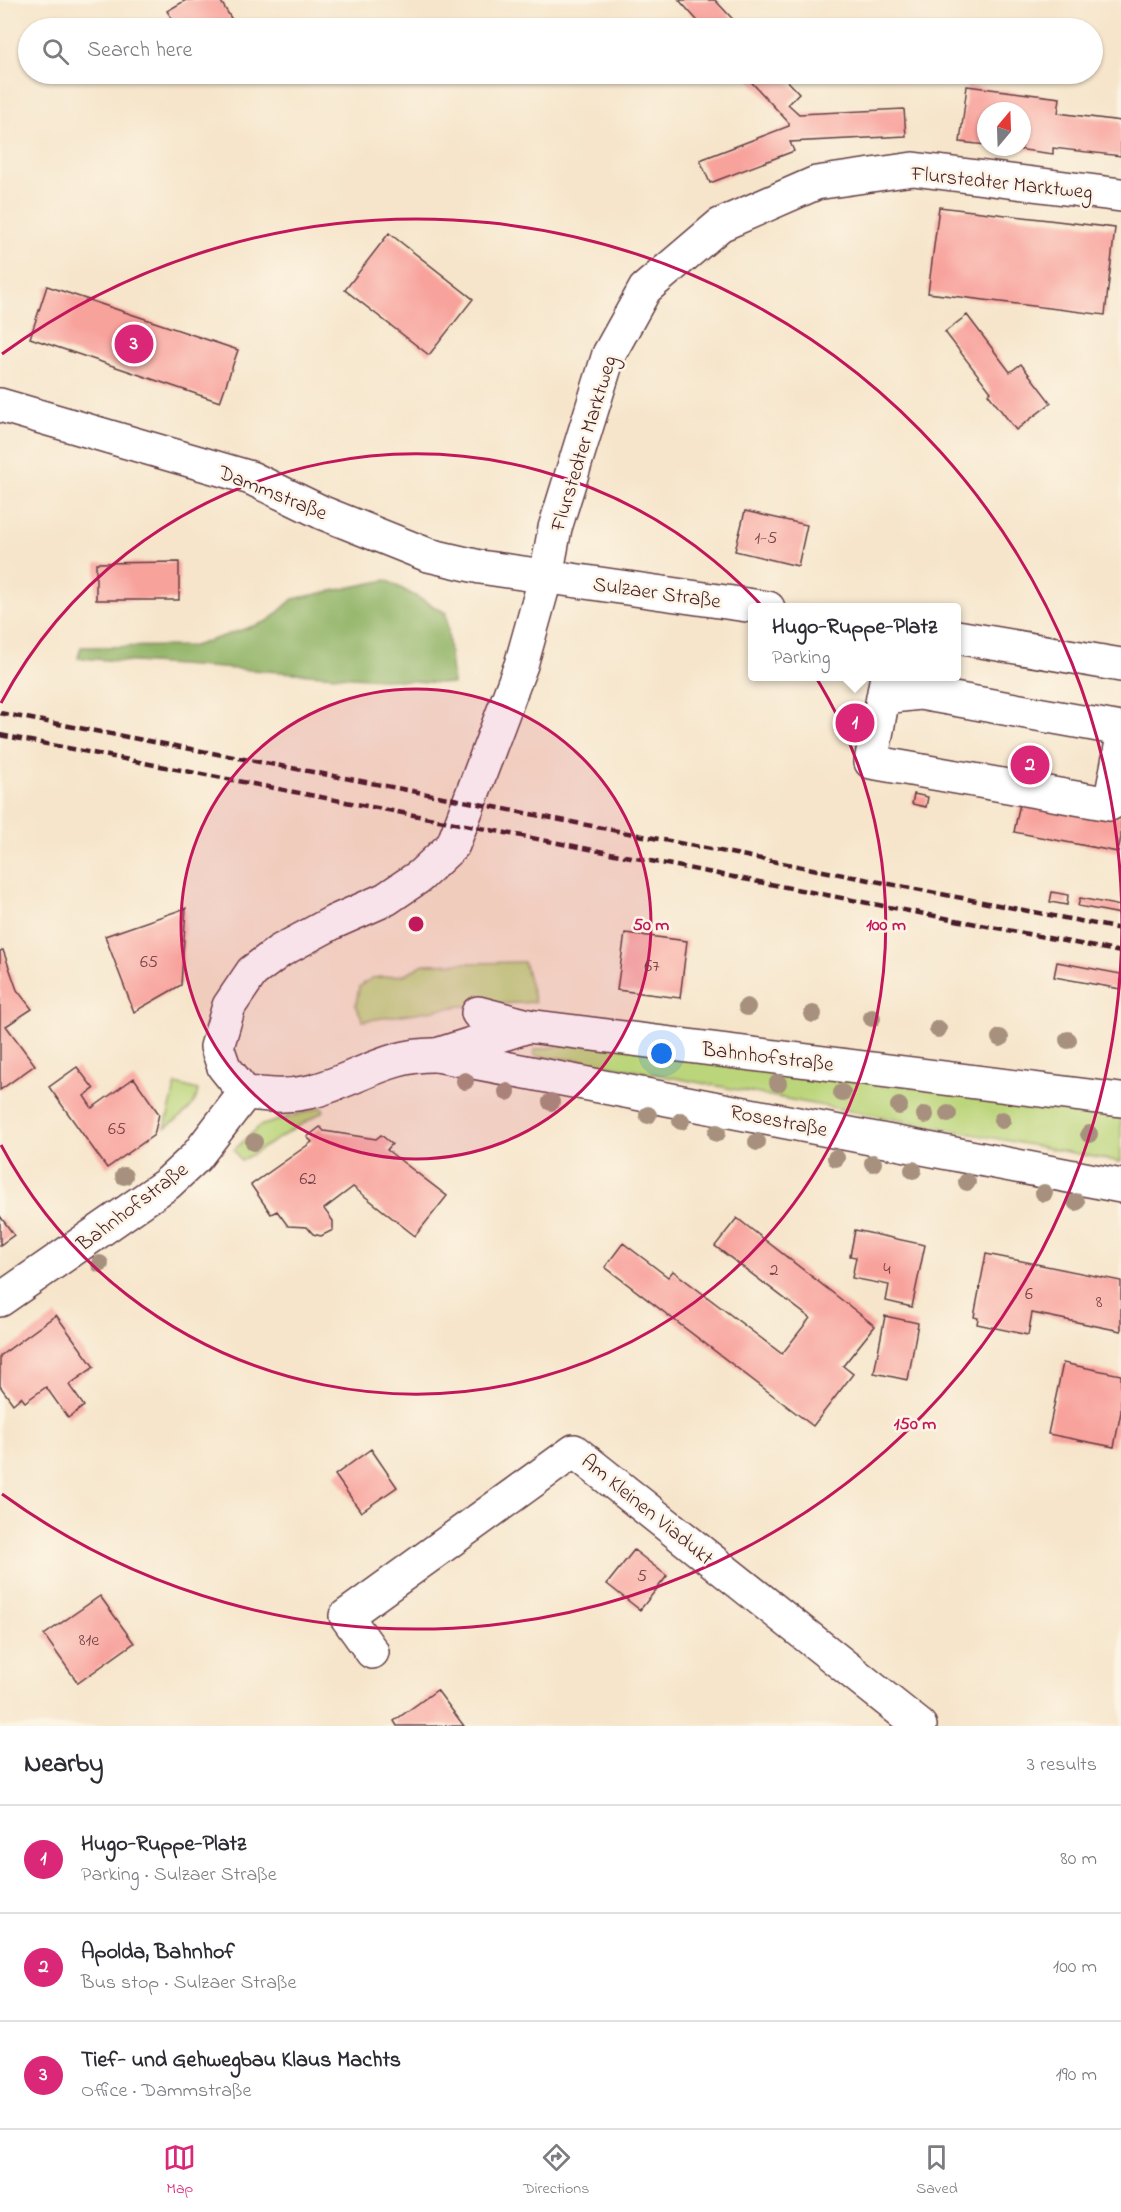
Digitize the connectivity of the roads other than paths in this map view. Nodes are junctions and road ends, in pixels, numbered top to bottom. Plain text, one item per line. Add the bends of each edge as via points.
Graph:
1 (1121, 195) edge
2 (0, 405) edge
3 (546, 576) junction
4 (748, 605) edge
5 (961, 638) edge
6 (1121, 665) edge
7 (885, 687) edge
8 (1121, 729) edge
9 (1121, 747) edge
10 (478, 1013) dead end
11 (528, 1026) junction
12 (437, 1055) junction
13 (245, 1093) junction
14 (1121, 1100) edge
15 (1121, 1186) edge
16 (0, 1300) edge
17 (372, 1652) dead end
18 (920, 1726) edge

1 - 3 street, Flurstedter Marktweg via 914,169 816,183 720,225 645,289 609,354 555,528
2 - 3 street, Dammstraße via 251,478 323,513 428,555
3 - 4 street, Sulzaer Straße
3 - 13 street via 521,665 453,845 420,876 386,899 280,951 252,972 229,1006 217,1047 224,1067
5 - 6 street
7 - 8 street
7 - 9 street via 871,762 1110,804
10 - 11 street
11 - 12 street, Bahnhofstraße
11 - 14 street, Bahnhofstraße
12 - 13 street, Bahnhofstraße via 390,1061 311,1091 279,1096
12 - 15 street, Rosestraße
13 - 16 street, Bahnhofstraße via 196,1157 167,1184
17 - 18 street, Am Kleinen Viadukt via 346,1616 574,1451

